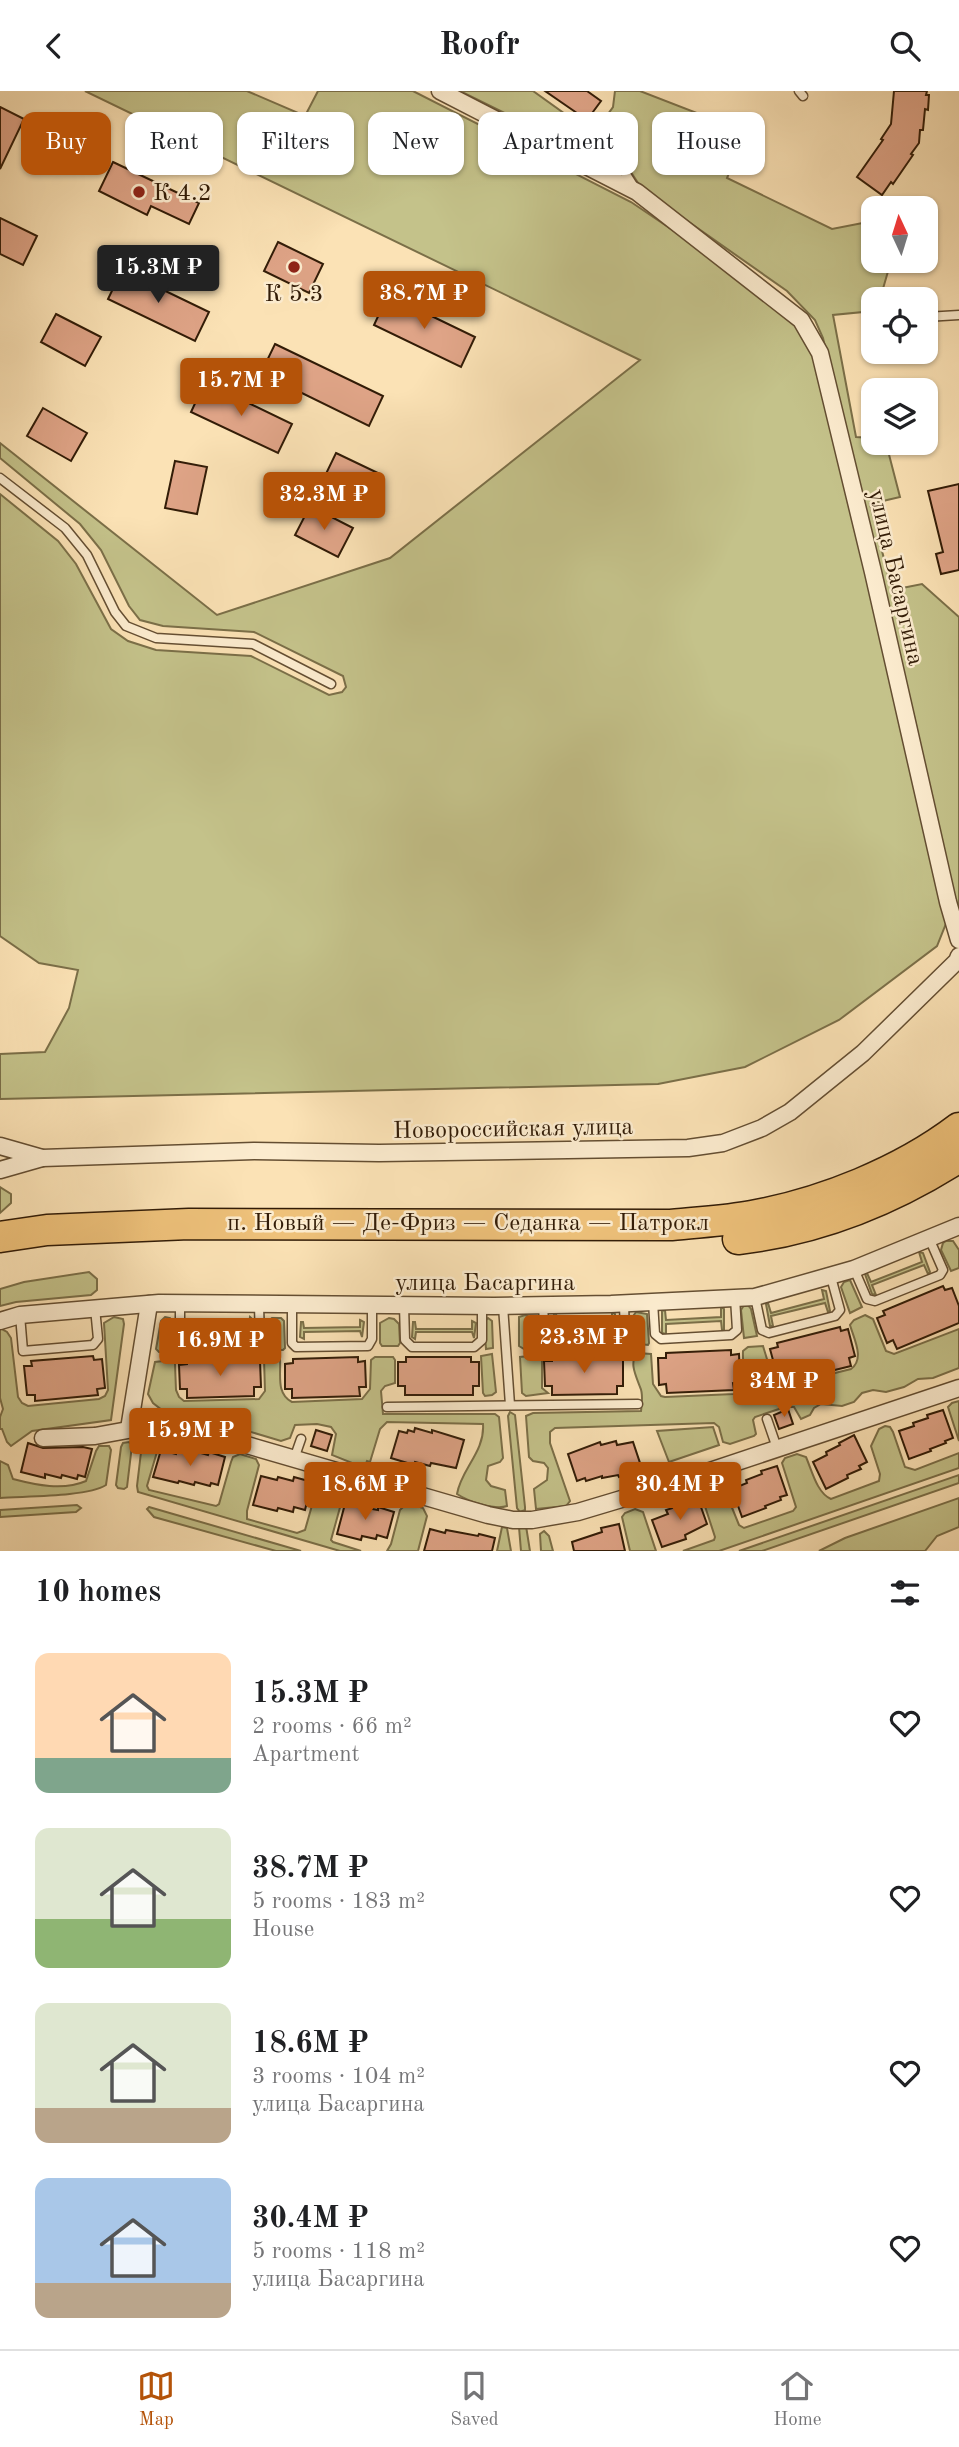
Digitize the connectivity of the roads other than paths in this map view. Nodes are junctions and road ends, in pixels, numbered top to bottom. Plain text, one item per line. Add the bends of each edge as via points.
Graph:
1 (440, 91) edge
2 (626, 175) edge
3 (637, 192) junction
4 (959, 316) edge
5 (938, 317) edge
6 (0, 478) edge
7 (331, 684) dead end
8 (959, 940) edge
9 (958, 960) edge
10 (959, 1128) edge
11 (0, 1146) edge
12 (959, 1157) edge
13 (42, 1158) junction
14 (0, 1170) edge
15 (958, 1228) edge
16 (0, 1237) edge
17 (929, 1238) junction
18 (0, 1256) edge
19 (854, 1269) junction
20 (831, 1276) junction
21 (755, 1297) junction
22 (735, 1299) junction
23 (653, 1302) junction
24 (180, 1303) junction
25 (149, 1304) junction
26 (259, 1304) junction
27 (624, 1304) junction
28 (292, 1305) junction
29 (373, 1305) junction
30 (404, 1305) junction
31 (543, 1305) junction
32 (482, 1306) junction
33 (503, 1306) junction
34 (95, 1308) junction
35 (20, 1315) junction
36 (0, 1321) edge
37 (959, 1388) edge
38 (638, 1404) dead end
39 (510, 1405) junction
40 (387, 1407) dead end
41 (767, 1419) dead end
42 (129, 1429) junction
43 (43, 1438) dead end
44 (302, 1439) dead end
45 (776, 1448) junction
46 (294, 1459) junction

1 - 3 street, улица Басаргина
2 - 3 lane
3 - 8 street, улица Басаргина via 801,320 820,353
4 - 5 lane
6 - 7 lane via 72,537 87,555 125,626 156,638 253,644
9 - 13 street, Новороссийская улица via 863,1053 790,1112 723,1143 688,1148 167,1152
10 - 16 highway, п. Новый — Де-Фриз — Седанка — Патрокл via 884,1174 803,1205 751,1217 671,1225 189,1224 47,1230
11 - 13 street, Новороссийская улица
12 - 18 highway, п. Новый — Де-Фриз — Седанка — Патрокл via 893,1195 841,1216 759,1235 685,1244 248,1240 69,1245
13 - 14 street
15 - 17 street, улица Басаргина
17 - 19 street, улица Басаргина
17 - 19 lane via 943,1270 940,1275 875,1301 867,1299
19 - 20 street, улица Басаргина
20 - 21 street, улица Басаргина
20 - 21 lane via 840,1310 835,1316 769,1333 762,1330
21 - 22 street, улица Басаргина
22 - 23 street, улица Басаргина
22 - 23 lane via 737,1330 732,1335 661,1339 655,1334
23 - 27 street, улица Басаргина
24 - 25 street, улица Басаргина
24 - 26 street, улица Басаргина
24 - 26 lane via 180,1343 186,1350 254,1348 260,1341
25 - 34 street, улица Басаргина
25 - 42 street
26 - 28 street, улица Басаргина
27 - 31 street, улица Басаргина
27 - 31 lane via 625,1335 620,1341 552,1342 545,1338
28 - 29 street, улица Басаргина
28 - 29 lane via 292,1343 296,1347 368,1346
29 - 30 street, улица Басаргина
30 - 32 street, улица Басаргина
30 - 32 lane via 405,1340 412,1347 474,1347 482,1340
31 - 33 street, улица Басаргина
32 - 33 street, улица Басаргина
33 - 39 lane
34 - 35 street, улица Басаргина
34 - 35 lane via 98,1339 93,1345 23,1351
35 - 36 street, улица Басаргина
37 - 45 street
38 - 39 lane
39 - 40 lane
41 - 45 lane
42 - 43 street
42 - 46 street via 177,1428
44 - 46 lane
45 - 46 street via 590,1509 532,1520 488,1515

